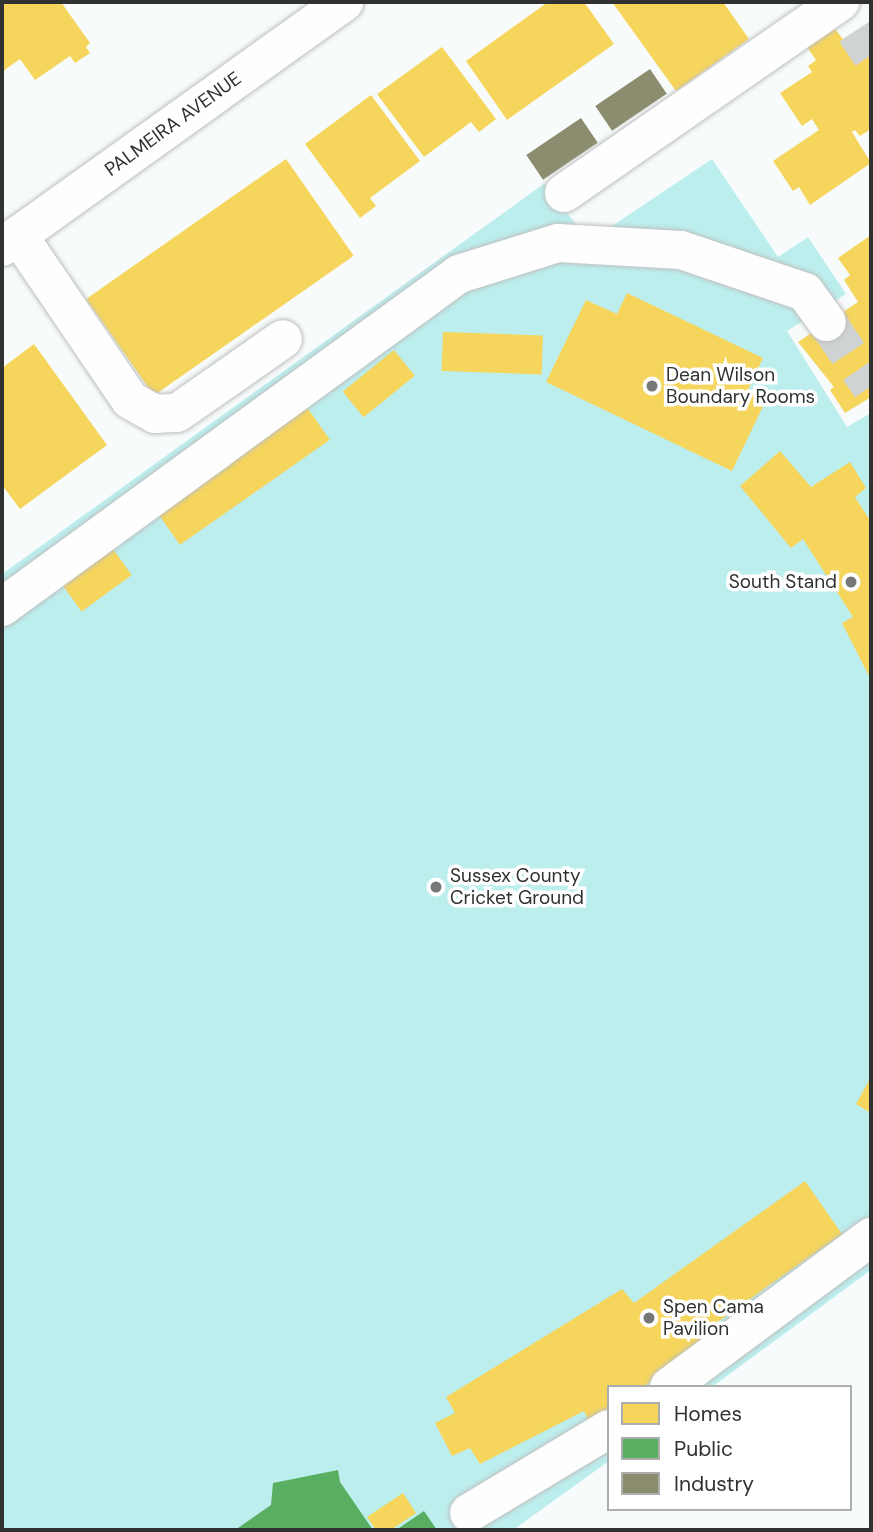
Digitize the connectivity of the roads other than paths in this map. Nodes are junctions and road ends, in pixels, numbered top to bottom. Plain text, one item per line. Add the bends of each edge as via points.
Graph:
1 (344, 2) edge
2 (844, 13) edge
3 (564, 193) dead end
4 (10, 241) edge
5 (827, 322) tunnel mouth
6 (283, 340) dead end
7 (2, 607) edge
8 (871, 1237) edge
9 (672, 1385) edge
10 (607, 1430) edge
11 (470, 1513) dead end

1 - 4 street, PALMEIRA AVENUE
2 - 3 street
4 - 6 street via 130,400 155,414 177,413
5 - 7 street via 806,292 681,250 558,243 459,274
8 - 9 street
10 - 11 street

